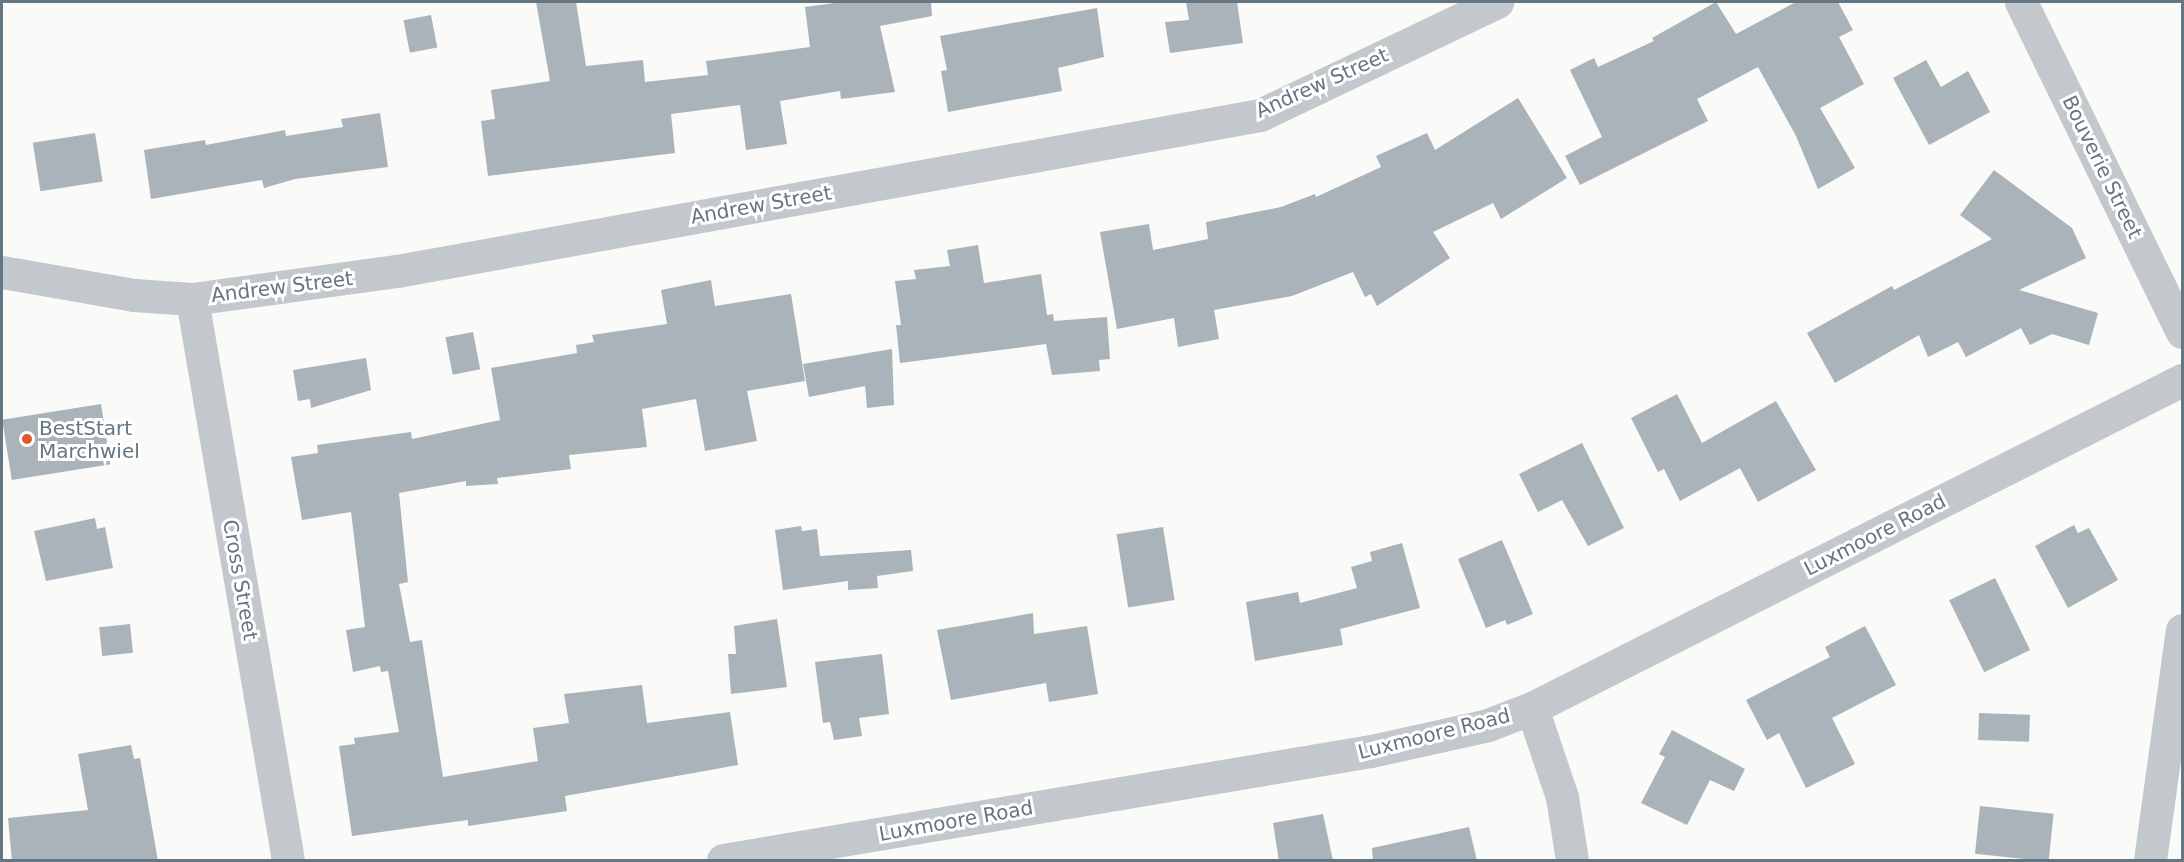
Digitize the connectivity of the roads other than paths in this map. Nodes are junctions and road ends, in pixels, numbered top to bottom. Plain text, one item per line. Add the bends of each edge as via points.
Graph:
1 (1497, 2) edge
2 (2022, 2) edge
3 (2, 272) edge
4 (192, 299) junction
5 (2182, 332) edge
6 (2182, 380) edge
7 (2182, 630) edge
8 (1532, 708) junction
9 (288, 861) edge
10 (723, 861) edge
11 (1572, 861) edge
12 (2150, 861) edge

1 - 4 street, Andrew Street via 1260,114 397,272
2 - 5 street, Bouverie Street
3 - 4 street, Andrew Street via 134,295
4 - 9 street, Cross Street
6 - 8 street, Luxmoore Road
7 - 12 street
8 - 10 street, Luxmoore Road via 1488,725 1371,751
8 - 11 street via 1562,797

